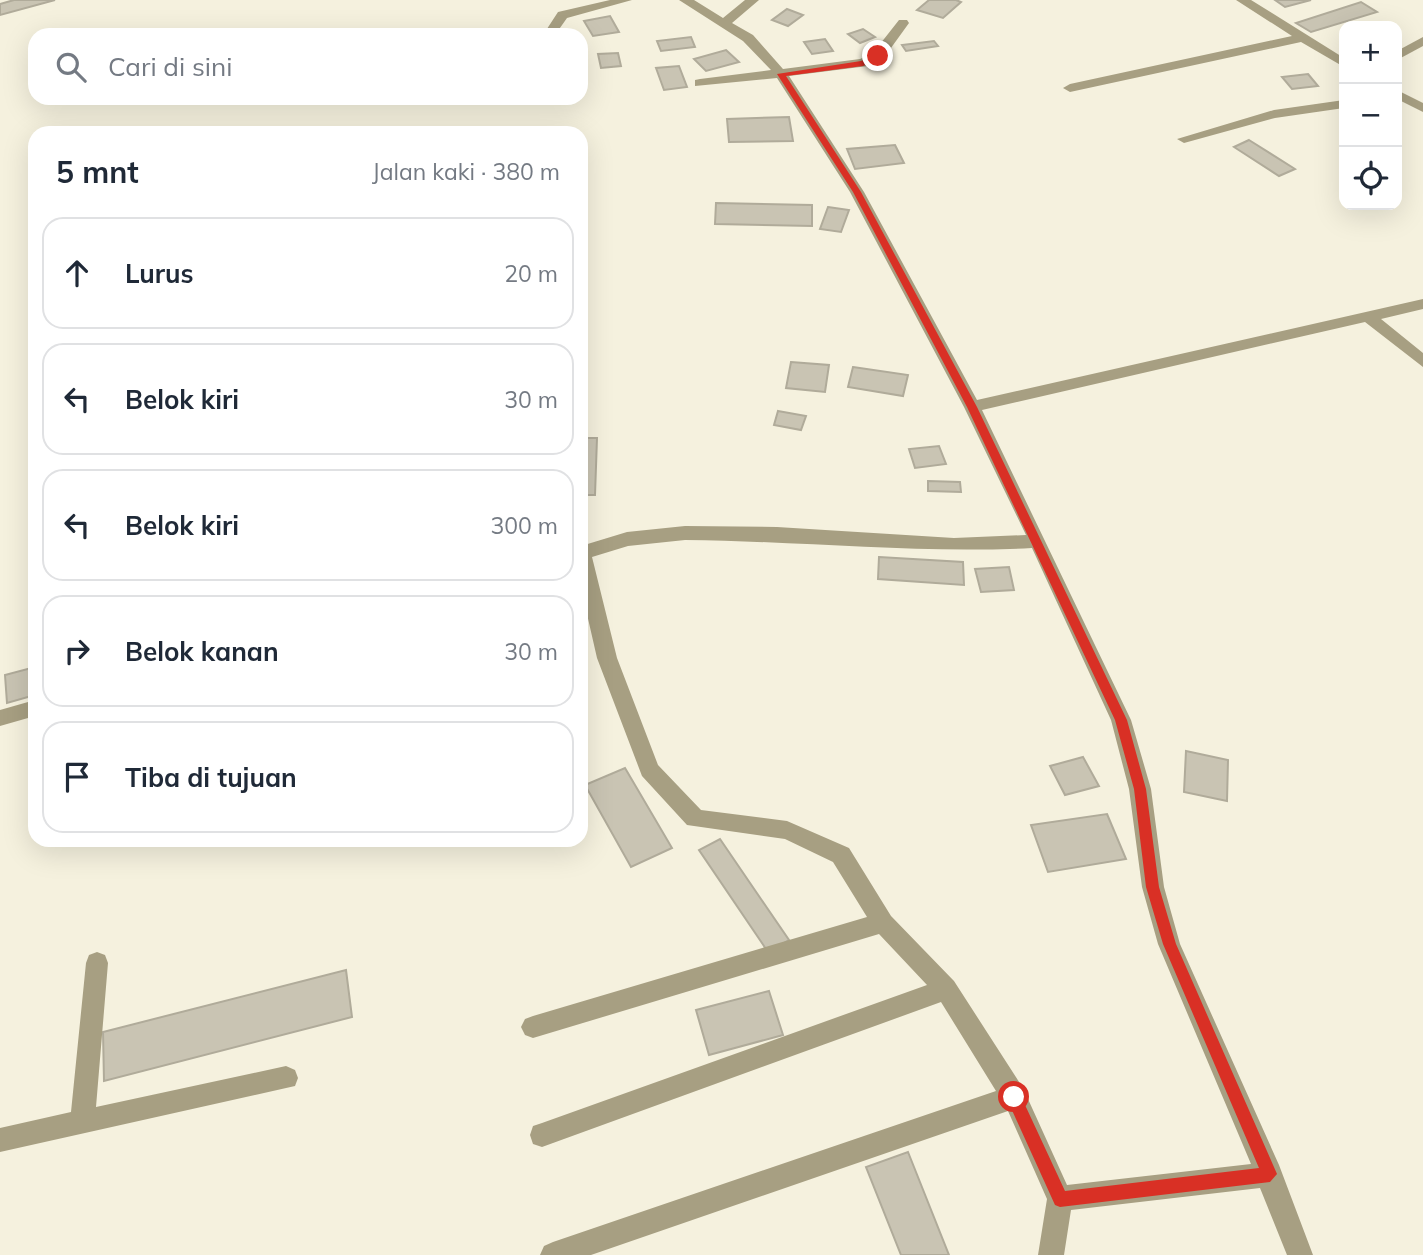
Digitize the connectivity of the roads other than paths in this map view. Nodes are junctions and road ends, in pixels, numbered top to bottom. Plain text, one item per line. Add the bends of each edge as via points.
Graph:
1 (626, 0) edge
2 (685, 0) edge
3 (753, 0) edge
4 (1242, 0) edge
5 (725, 22) junction
6 (903, 23) dead end
7 (554, 28) edge
8 (1302, 38) junction
9 (1423, 41) edge
10 (1402, 53) edge
11 (1339, 60) edge
12 (781, 74) junction
13 (700, 83) dead end
14 (1070, 88) dead end
15 (1402, 97) edge
16 (1339, 105) edge
17 (1423, 108) edge
18 (1184, 139) dead end
19 (1423, 304) edge
20 (1370, 318) junction
21 (1423, 362) edge
22 (972, 407) junction
23 (1038, 541) junction
24 (588, 552) edge
25 (588, 582) edge
26 (28, 710) edge
27 (0, 718) edge
28 (883, 923) junction
29 (97, 963) dead end
30 (946, 989) junction
31 (533, 1027) dead end
32 (286, 1079) dead end
33 (1014, 1097) junction
34 (82, 1122) junction
35 (542, 1135) dead end
36 (0, 1140) edge
37 (1270, 1174) junction
38 (1060, 1199) junction
39 (553, 1255) edge
40 (1051, 1255) edge
41 (1300, 1255) edge

1 - 7 street via 562,15
2 - 5 street
3 - 5 street
4 - 8 street
5 - 12 street via 748,38
6 - 12 street via 878,56 863,64
8 - 11 street
8 - 14 street
9 - 10 street
12 - 13 street
12 - 22 street via 857,192
15 - 17 street
16 - 18 street via 1274,114
19 - 20 street
20 - 21 street
20 - 22 street
22 - 23 street
23 - 24 street via 954,545 696,532 627,539
23 - 37 street via 1121,720 1140,789 1153,887 1169,944
25 - 28 street via 607,658 649,770 695,818 787,830 841,855
26 - 27 street
28 - 30 street
28 - 31 street
29 - 34 street
30 - 33 street
30 - 35 street
32 - 34 street
33 - 38 street
33 - 39 street
34 - 36 street
37 - 38 street
37 - 41 street
38 - 40 street

